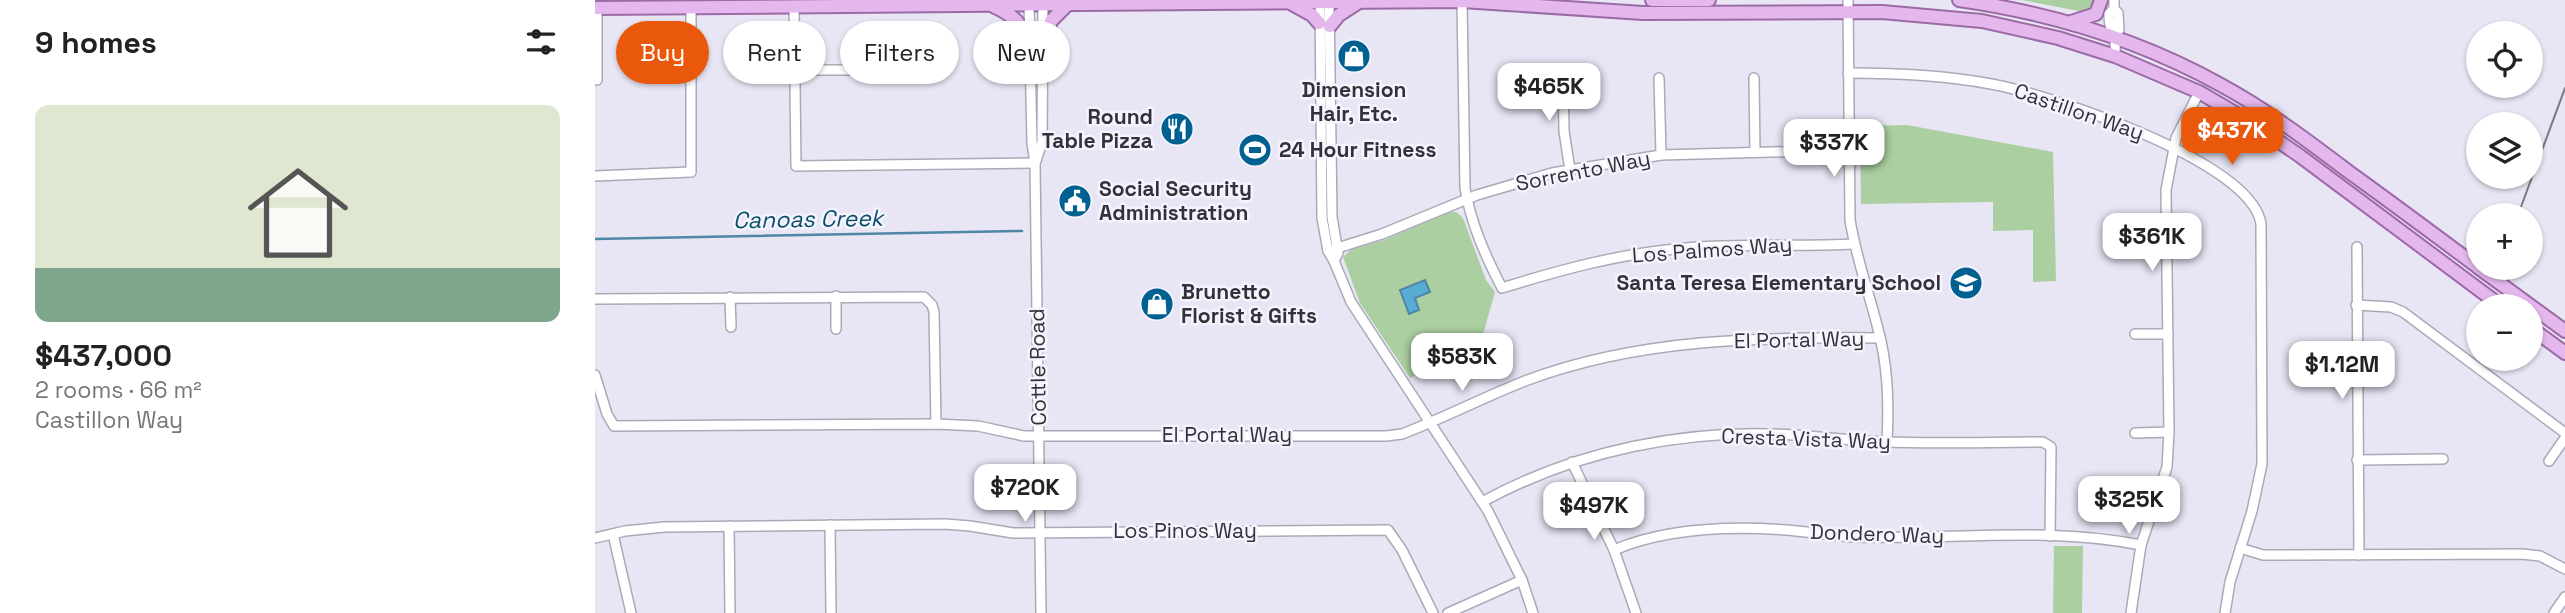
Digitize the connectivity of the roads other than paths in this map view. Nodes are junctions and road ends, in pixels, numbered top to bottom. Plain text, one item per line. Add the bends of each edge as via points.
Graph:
1 (730, 0) edge
2 (1652, 0) edge
3 (1709, 0) edge
4 (1959, 0) edge
5 (2101, 0) edge
6 (1325, 1) edge
7 (1361, 1) edge
8 (1462, 1) edge
9 (1029, 2) edge
10 (1043, 2) edge
11 (1289, 2) junction
12 (1069, 3) junction
13 (989, 4) junction
14 (2114, 5) edge
15 (795, 6) junction
16 (1848, 6) edge
17 (691, 7) junction
18 (706, 7) junction
19 (596, 8) edge
20 (795, 21) edge
21 (1019, 21) edge
22 (1029, 21) edge
23 (1043, 21) edge
24 (1051, 21) edge
25 (2069, 22) junction
26 (1325, 24) junction
27 (2114, 37) junction
28 (2115, 55) junction
29 (1563, 73) dead end
30 (1848, 73) junction
31 (1660, 78) dead end
32 (1754, 78) dead end
33 (597, 80) dead end
34 (795, 84) edge
35 (1030, 84) edge
36 (1043, 84) edge
37 (2199, 92) junction
38 (2174, 148) junction
39 (1849, 150) junction
40 (1755, 152) junction
41 (1661, 155) junction
42 (1035, 163) junction
43 (1570, 170) junction
44 (595, 176) edge
45 (1466, 199) junction
46 (1854, 244) junction
47 (2357, 247) dead end
48 (1332, 249) junction
49 (2466, 258) edge
50 (2496, 280) edge
51 (2485, 294) edge
52 (836, 296) junction
53 (730, 297) junction
54 (595, 299) edge
55 (2356, 305) junction
56 (731, 327) dead end
57 (836, 330) dead end
58 (2565, 331) edge
59 (2135, 334) dead end
60 (2168, 334) junction
61 (2543, 337) edge
62 (1880, 338) junction
63 (2565, 353) edge
64 (595, 375) edge
65 (936, 424) junction
66 (1429, 424) junction
67 (2169, 432) junction
68 (2135, 433) dead end
69 (2565, 435) edge
70 (1039, 436) junction
71 (1887, 442) junction
72 (2443, 459) dead end
73 (2357, 460) junction
74 (2549, 461) dead end
75 (1572, 462) junction
76 (1482, 502) junction
77 (830, 525) junction
78 (729, 526) junction
79 (1040, 532) junction
80 (613, 534) junction
81 (2050, 536) junction
82 (595, 538) edge
83 (2141, 545) junction
84 (2240, 548) junction
85 (1614, 550) junction
86 (2358, 555) junction
87 (2565, 569) edge
88 (1522, 580) junction
89 (2565, 597) edge
90 (631, 613) edge
91 (730, 613) edge
92 (831, 613) edge
93 (1041, 613) edge
94 (1433, 613) edge
95 (1448, 613) edge
96 (1533, 613) edge
97 (1636, 613) edge
98 (2130, 613) edge
99 (2225, 613) edge
100 (2554, 613) edge

1 - 18 main road
2 - 3 main road
4 - 25 main road
5 - 25 main road via 2096,14
6 - 7 main road
6 - 11 main road
6 - 26 street
7 - 8 main road
7 - 26 main road
8 - 16 main road via 1643,13
8 - 45 street
9 - 10 main road
9 - 13 main road
9 - 22 street, Cottle Road
10 - 12 main road
10 - 23 street, Cottle Road
11 - 12 main road
11 - 26 main road
12 - 24 main road
13 - 15 main road
13 - 21 main road
14 - 27 street via 2109,14
15 - 18 main road
15 - 20 street
16 - 28 main road via 1982,21
16 - 30 street
17 - 18 main road
17 - 19 main road
17 - 44 street via 691,172
19 - 33 street
25 - 27 main road
26 - 48 street
27 - 28 street
27 - 49 main road via 2184,66 2265,111
28 - 37 main road
29 - 43 street
30 - 38 street, Castillon Way via 1915,74 1994,84 2078,108
30 - 39 street
31 - 41 street
32 - 40 street
34 - 42 street via 796,166
35 - 42 street, Cottle Road
36 - 42 street, Cottle Road via 1042,142
37 - 38 street
37 - 51 main road via 2252,123
38 - 60 street via 2166,190
38 - 84 street, Castillon Way via 2234,187 2259,214 2262,464
39 - 40 street, Sorrento Way
39 - 46 street
40 - 41 street, Sorrento Way
41 - 43 street, Sorrento Way
42 - 70 street, Cottle Road
43 - 45 street, Sorrento Way
45 - 46 street, Los Palmos Way via 1483,251 1502,288 1572,266 1647,252
45 - 48 street, Sorrento Way
46 - 62 street
47 - 55 street
48 - 66 street via 1338,253 1335,261 1351,302
50 - 58 main road
52 - 53 street
52 - 57 street
52 - 65 street via 916,295 928,299 934,312
53 - 54 street
53 - 56 street
55 - 69 street via 2403,312
55 - 73 street
59 - 60 street
60 - 67 street
61 - 63 main road
62 - 66 street, El Portal Way via 1692,343 1633,351 1527,381
62 - 71 street via 1889,391
64 - 65 street, El Portal Way via 614,426
65 - 70 street, El Portal Way
66 - 70 street, El Portal Way via 1386,436
66 - 76 street
67 - 68 street
67 - 83 street via 2167,467
69 - 74 street
70 - 79 street, Cottle Road
71 - 75 street, Cresta Vista Way via 1792,435 1720,436 1661,441
71 - 81 street, Cresta Vista Way via 2043,442 2051,447
72 - 73 street
73 - 86 street
75 - 76 street, Cresta Vista Way
75 - 85 street
76 - 88 street
77 - 78 street, Los Pinos Way
77 - 79 street, Los Pinos Way via 945,524
77 - 92 street
78 - 80 street, Los Pinos Way
78 - 91 street
79 - 93 street, Cottle Road
79 - 94 street, Los Pinos Way via 1388,530
80 - 82 street, Los Pinos Way
80 - 90 street
81 - 83 street, Dondero Way via 2096,537
81 - 85 street, Dondero Way via 1855,537 1717,529
83 - 98 street
84 - 86 street via 2263,555
84 - 99 street, Castillon Way
85 - 97 street
86 - 87 street via 2522,554 2540,556
88 - 95 street
88 - 96 street
89 - 100 street

